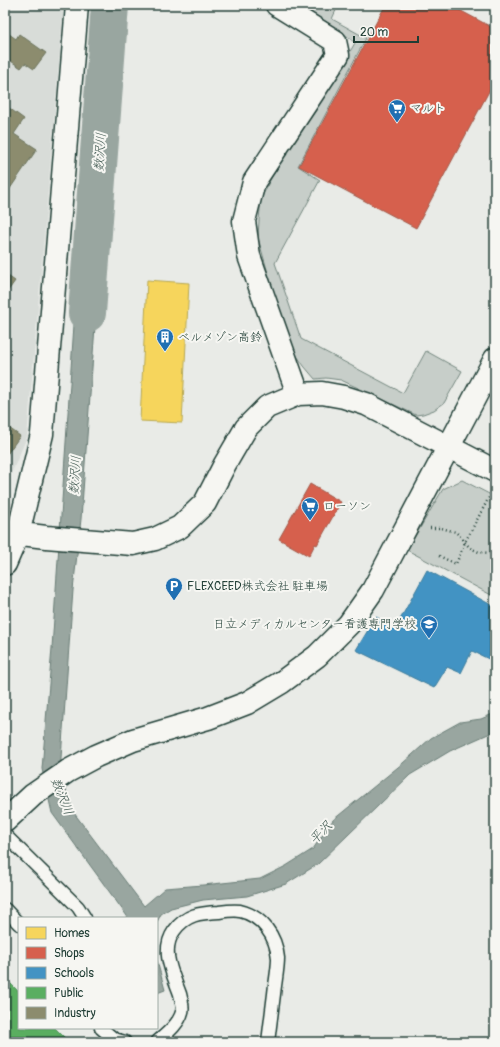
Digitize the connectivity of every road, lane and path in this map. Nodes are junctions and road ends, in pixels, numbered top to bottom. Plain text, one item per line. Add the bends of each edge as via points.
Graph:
1 (77, 5) edge
2 (277, 5) edge
3 (495, 359) edge
4 (298, 394) junction
5 (449, 447) junction
6 (495, 471) edge
7 (495, 487) edge
8 (412, 518) junction
9 (11, 533) edge
10 (465, 542) junction
11 (495, 550) edge
12 (439, 556) dead end
13 (5, 564) edge
14 (5, 821) edge
15 (5, 836) edge
16 (5, 909) edge
17 (84, 917) edge
18 (18, 923) edge
19 (102, 1029) edge
20 (125, 1042) edge
21 (157, 1042) edge
22 (268, 1042) edge

1 - 9 street via 42,434
2 - 4 street via 335,41 338,55 254,182 244,221 249,256
3 - 5 street
4 - 5 street via 322,393 366,404
4 - 9 street via 267,407 246,428 205,503 180,527 156,539 133,544
5 - 6 street
5 - 8 street
7 - 10 path
8 - 10 path via 430,528 456,532
8 - 14 street via 373,590 349,624 317,656 282,682 247,703 208,718 134,740 96,756 33,795
9 - 13 street
10 - 11 path via 479,552 490,553
10 - 12 path via 456,564
15 - 17 lane
16 - 18 lane
19 - 20 lane via 114,1039
21 - 22 lane via 170,1031 182,1011 182,1001 168,960 168,946 174,931 185,918 195,914 233,911 250,914 263,924 275,941 278,958

